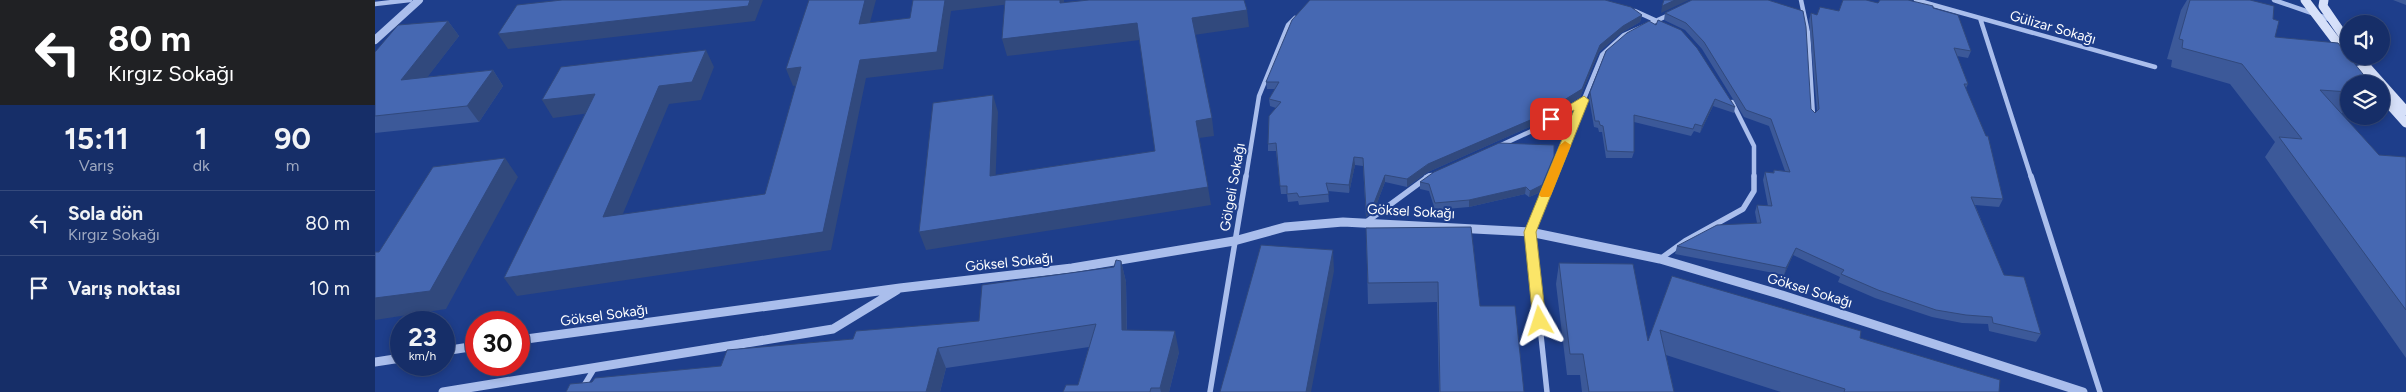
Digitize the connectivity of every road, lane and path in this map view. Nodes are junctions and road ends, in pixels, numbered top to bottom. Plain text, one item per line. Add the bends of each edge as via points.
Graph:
1 (410, 0) edge
2 (419, 0) edge
3 (1801, 0) edge
4 (1916, 0) edge
5 (2274, 0) edge
6 (2305, 0) edge
7 (2324, 0) edge
8 (375, 4) edge
9 (1632, 10) edge
10 (1300, 12) edge
11 (1674, 13) edge
12 (2317, 15) junction
13 (1980, 18) junction
14 (1655, 20) junction
15 (2333, 20) junction
16 (1662, 23) edge
17 (2340, 30) edge
18 (375, 40) edge
19 (2365, 65) edge
20 (2155, 67) dead end
21 (2363, 75) edge
22 (1727, 94) edge
23 (1584, 100) junction
24 (2390, 105) edge
25 (2406, 111) edge
26 (1813, 116) edge
27 (2406, 123) edge
28 (1491, 149) edge
29 (1439, 172) edge
30 (1365, 222) junction
31 (1530, 232) junction
32 (1234, 241) junction
33 (1660, 259) junction
34 (900, 288) junction
35 (530, 338) edge
36 (390, 360) edge
37 (375, 362) edge
38 (594, 368) junction
39 (443, 392) edge
40 (580, 392) edge
41 (1210, 392) edge
42 (1547, 392) edge
43 (2083, 392) edge
44 (2100, 392) edge

1 - 8 street
2 - 18 street
3 - 26 street via 1808,33
4 - 13 street, Gülizar Sokağı
5 - 12 street
6 - 12 main road
7 - 15 main road via 2323,6
9 - 14 street
10 - 32 street, Gölgeli Sokağı via 1288,25 1259,96
11 - 14 street
12 - 15 street
12 - 21 main road
13 - 20 street, Gülizar Sokağı
13 - 44 street
14 - 16 street
14 - 23 street via 1625,32 1610,44 1602,55
15 - 17 main road
19 - 25 main road
22 - 33 street via 1753,146 1754,191 1743,209 1685,241
23 - 28 street via 1535,129
23 - 31 street
24 - 27 main road
29 - 30 street via 1423,179
30 - 31 street, Göksel Sokağı
30 - 32 street, Göksel Sokağı via 1285,227
31 - 33 street, Göksel Sokağı
31 - 42 street
32 - 34 street, Göksel Sokağı via 1072,268
32 - 41 street, Gölgeli Sokağı
33 - 43 street, Göksel Sokağı
34 - 35 street, Göksel Sokağı
34 - 38 street, Göksel Sokağı via 833,328
36 - 37 street
38 - 39 street, Göksel Sokağı
38 - 40 street

